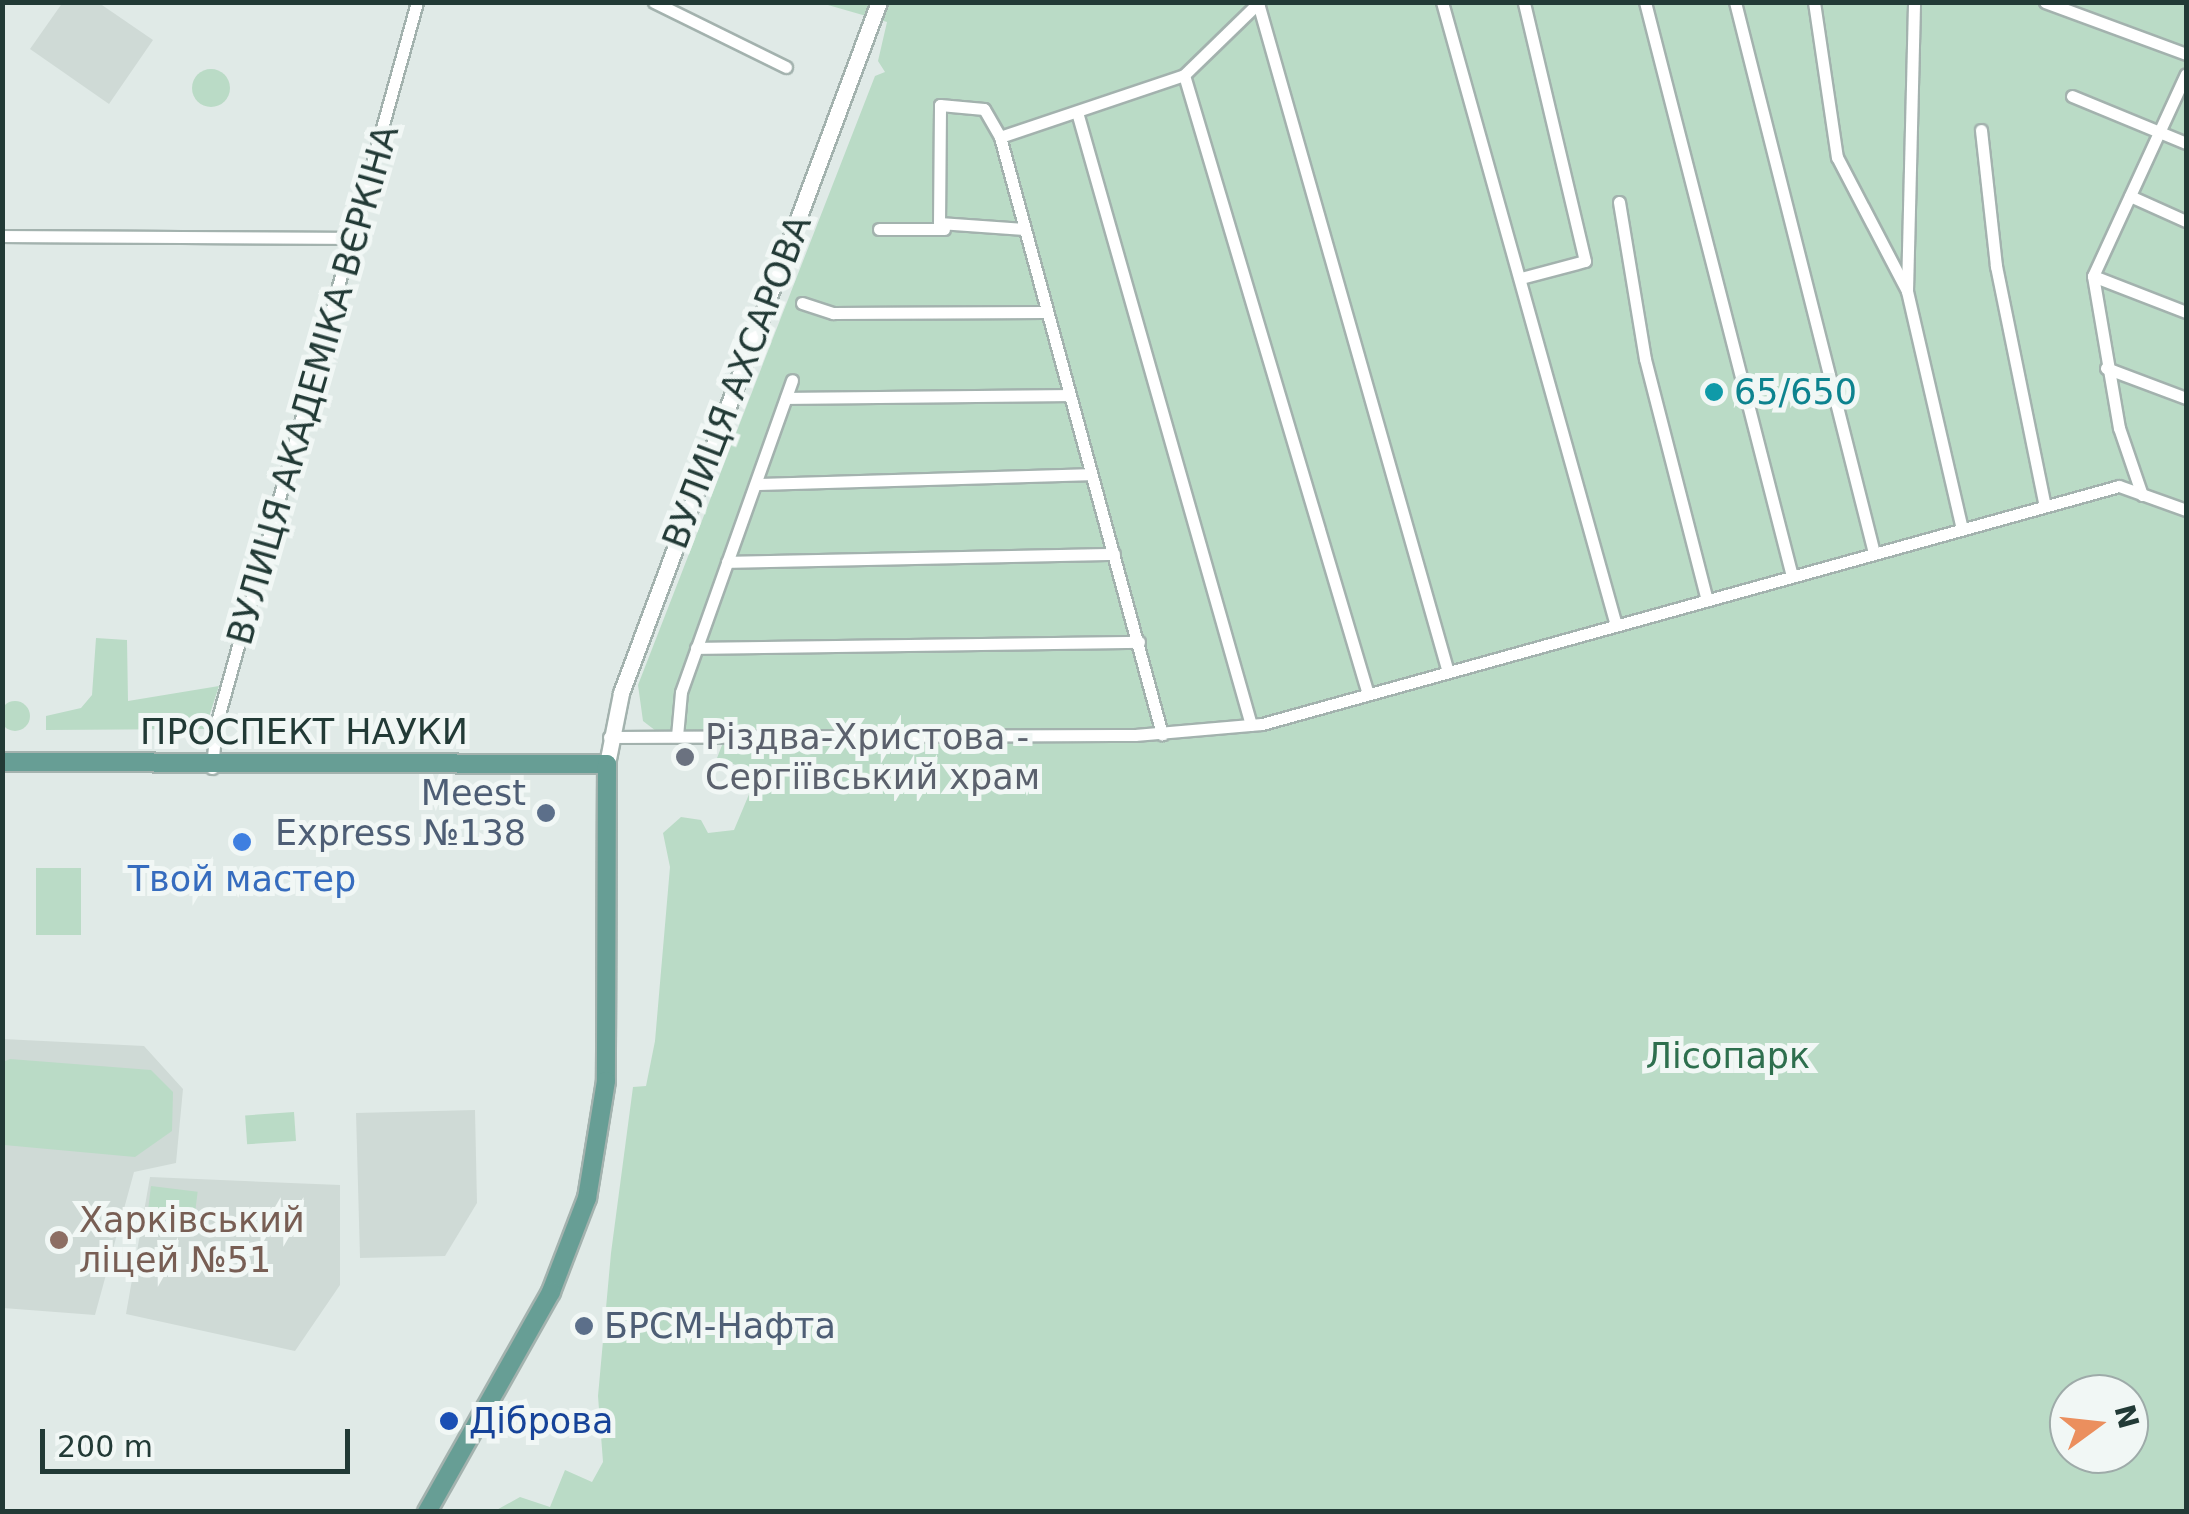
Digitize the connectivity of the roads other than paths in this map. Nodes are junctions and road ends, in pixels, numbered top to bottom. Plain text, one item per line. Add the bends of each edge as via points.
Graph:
1 (417, 2) edge
2 (654, 2) edge
3 (879, 2) edge
4 (1442, 2) edge
5 (1524, 2) edge
6 (1645, 2) edge
7 (1735, 2) edge
8 (1814, 2) edge
9 (1914, 2) edge
10 (1258, 3) edge
11 (2049, 3) edge
12 (2186, 54) edge
13 (786, 67) dead end
14 (2186, 74) edge
15 (1184, 75) junction
16 (2072, 96) dead end
17 (1076, 112) junction
18 (1981, 130) dead end
19 (2159, 133) junction
20 (1000, 137) junction
21 (2186, 144) edge
22 (2130, 196) junction
23 (1619, 202) dead end
24 (2186, 221) edge
25 (879, 229) dead end
26 (944, 229) junction
27 (1024, 229) junction
28 (2, 236) edge
29 (359, 238) junction
30 (2093, 276) junction
31 (1521, 278) junction
32 (1907, 290) junction
33 (802, 303) dead end
34 (1044, 312) junction
35 (2186, 312) edge
36 (2106, 368) junction
37 (792, 380) dead end
38 (1068, 394) junction
39 (786, 398) junction
40 (2186, 398) edge
41 (1090, 474) junction
42 (756, 484) junction
43 (2142, 494) junction
44 (2046, 506) junction
45 (2186, 510) edge
46 (1962, 529) junction
47 (1874, 553) junction
48 (1114, 554) junction
49 (727, 562) junction
50 (1792, 576) junction
51 (1707, 600) junction
52 (1616, 625) junction
53 (1139, 642) junction
54 (696, 648) junction
55 (1448, 672) junction
56 (1368, 694) junction
57 (1251, 725) junction
58 (1162, 734) junction
59 (677, 736) junction
60 (609, 737) junction
61 (2, 762) edge
62 (606, 764) junction
63 (212, 768) junction
64 (426, 1512) edge

1 - 29 street, ВУЛИЦЯ АКАДЕМІКА ВЄРКІНА
2 - 13 street
3 - 60 main road, ВУЛИЦЯ АХСАРОВА
4 - 31 street
5 - 31 street via 1585,261
6 - 50 street
7 - 47 street
8 - 32 street via 1837,156
9 - 32 street
10 - 15 street
10 - 55 street
11 - 12 street
14 - 19 street
15 - 17 street
15 - 56 street
16 - 19 street
17 - 20 street
17 - 57 street
18 - 44 street via 1996,266
19 - 21 street
19 - 22 street
20 - 26 street via 984,109 937,109
20 - 27 street
22 - 24 street
22 - 30 street
23 - 51 street via 1645,358
25 - 26 street
26 - 27 street
27 - 34 street
28 - 29 street
29 - 63 street, ВУЛИЦЯ АКАДЕМІКА ВЄРКІНА via 216,725
30 - 35 street
30 - 36 street
31 - 52 street
32 - 46 street
33 - 34 street via 833,313
34 - 38 street
36 - 40 street
36 - 43 street
37 - 39 street
38 - 39 street
38 - 41 street
39 - 42 street
41 - 42 street
41 - 48 street
42 - 49 street
43 - 44 street via 2119,486
43 - 45 street
44 - 46 street
46 - 47 street
47 - 50 street
48 - 49 street
48 - 53 street
49 - 54 street
50 - 51 street
51 - 52 street
52 - 55 street
53 - 54 street
53 - 58 street
54 - 59 street
55 - 56 street
56 - 57 street
57 - 58 street
58 - 59 street
59 - 60 street
60 - 62 main road, ВУЛИЦЯ АХСАРОВА
61 - 63 main road, ПРОСПЕКТ НАУКИ
62 - 63 main road, ПРОСПЕКТ НАУКИ
62 - 64 main road via 606,1081 587,1198 551,1292

